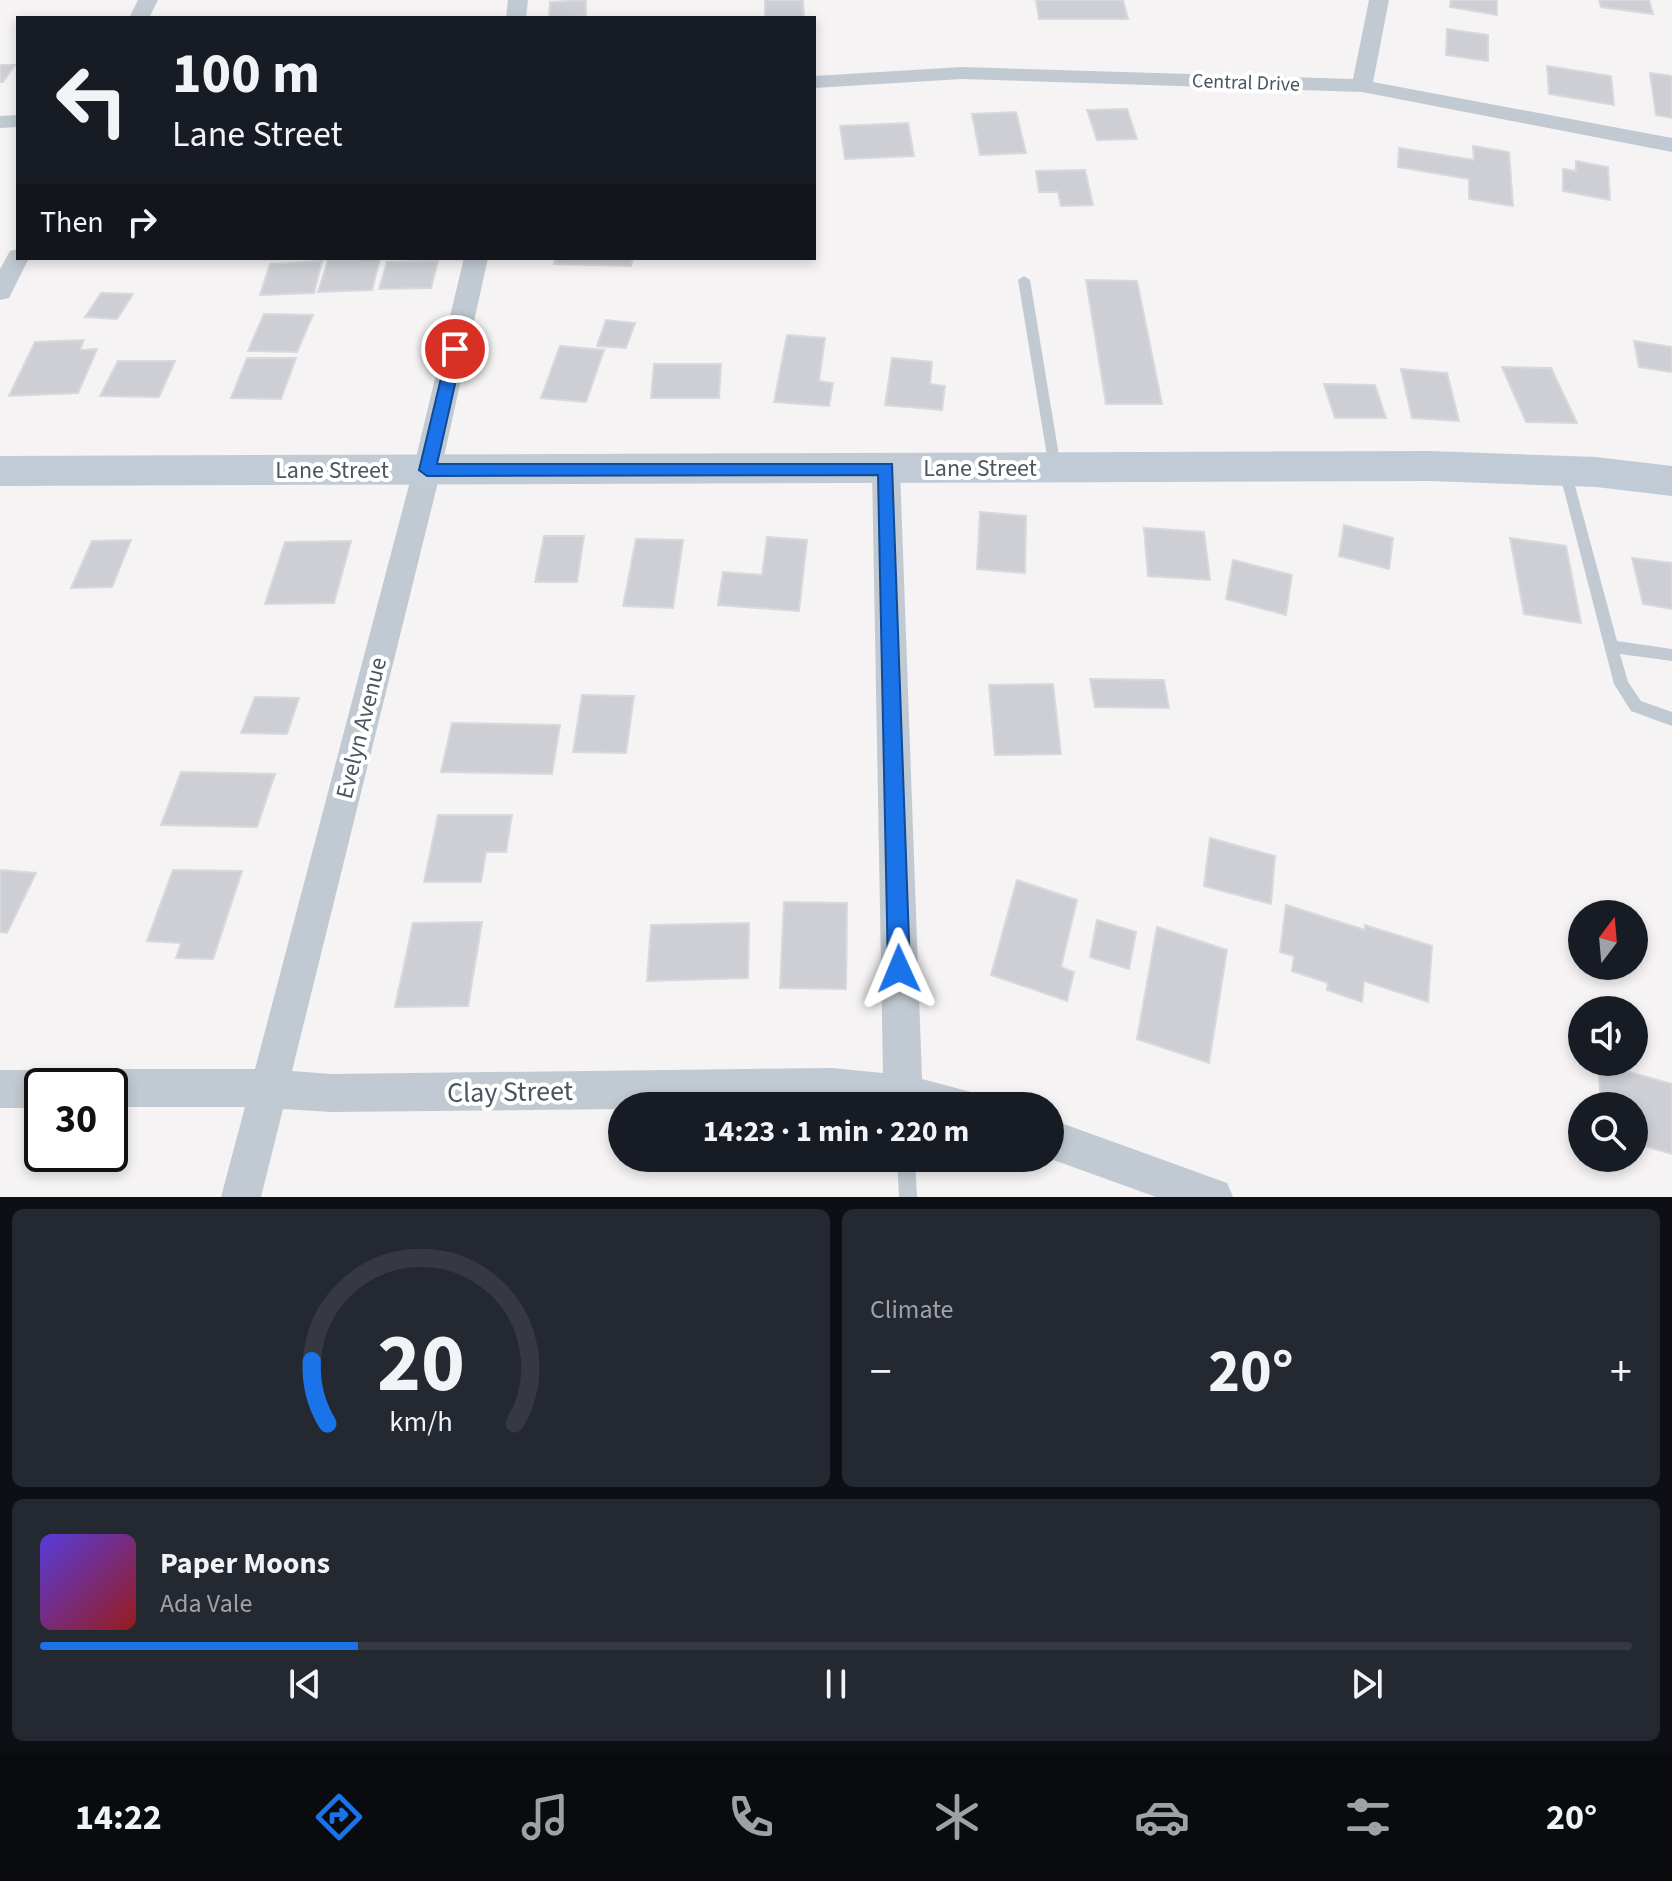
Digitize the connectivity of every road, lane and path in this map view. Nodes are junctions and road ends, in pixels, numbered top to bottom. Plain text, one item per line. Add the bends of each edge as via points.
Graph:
1 (1379, 0) edge
2 (816, 82) edge
3 (1362, 86) junction
4 (1672, 145) edge
5 (16, 260) edge
6 (476, 260) edge
7 (1024, 280) dead end
8 (0, 292) edge
9 (1055, 468) junction
10 (886, 469) junction
11 (427, 470) junction
12 (0, 471) edge
13 (1565, 471) junction
14 (1672, 481) edge
15 (1610, 646) junction
16 (1672, 655) edge
17 (1672, 719) edge
18 (128, 1088) edge
19 (0, 1089) edge
20 (24, 1089) edge
21 (268, 1089) junction
22 (859, 1092) edge
23 (903, 1092) edge
24 (1064, 1144) edge
25 (907, 1172) edge
26 (241, 1197) edge
27 (908, 1197) edge
28 (1213, 1197) edge

1 - 3 street
2 - 3 street, Central Drive via 962,73
3 - 4 street, Central Drive
5 - 8 street
6 - 11 street, Evelyn Avenue
7 - 9 lane
9 - 10 main road, Lane Street
9 - 13 main road, Lane Street via 1430,466
10 - 11 main road, Lane Street
10 - 23 street
11 - 12 main road, Lane Street
11 - 21 street, Evelyn Avenue
13 - 14 main road, Lane Street
13 - 15 lane
15 - 16 lane
15 - 17 lane via 1621,684 1636,706
18 - 21 street, Clay Street
19 - 20 street
21 - 22 street, Clay Street via 331,1093 832,1087
21 - 26 street, Evelyn Avenue
24 - 28 street
25 - 27 lane

